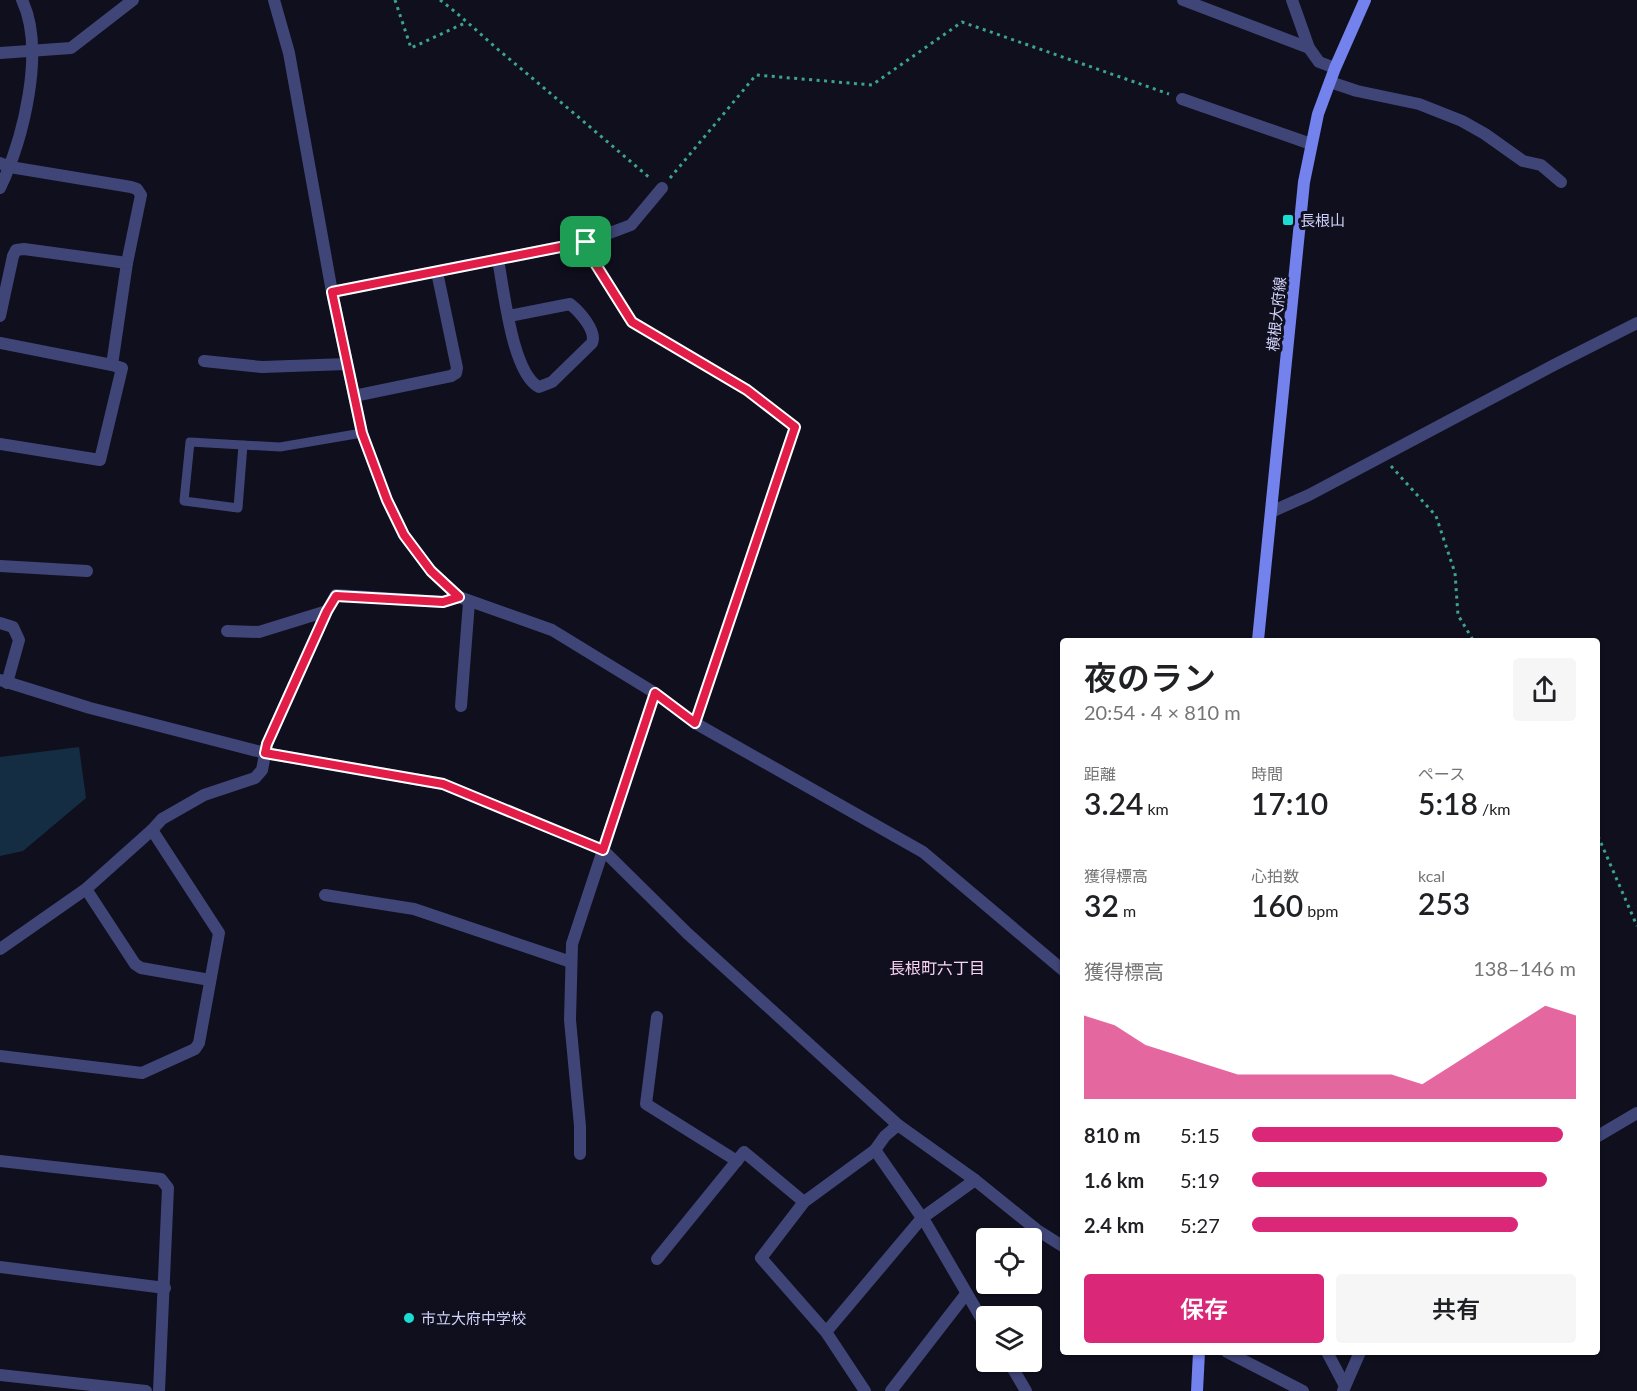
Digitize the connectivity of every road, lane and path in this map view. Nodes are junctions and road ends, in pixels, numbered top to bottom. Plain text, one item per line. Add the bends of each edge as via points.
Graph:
1 (22, 0) edge
2 (133, 0) edge
3 (274, 0) edge
4 (395, 0) edge
5 (440, 0) edge
6 (1183, 0) edge
7 (1292, 0) edge
8 (1365, 0) edge
9 (467, 22) junction
10 (1309, 48) junction
11 (33, 50) junction
12 (0, 53) edge
13 (1335, 68) junction
14 (1330, 82) junction
15 (1182, 99) joint
16 (1311, 144) junction
17 (5, 165) edge
18 (1561, 182) dead end
19 (0, 188) edge
20 (662, 188) junction
21 (586, 242) junction
22 (498, 260) junction
23 (127, 263) junction
24 (437, 272) junction
25 (3, 283) edge
26 (332, 292) junction
27 (0, 316) edge
28 (508, 316) junction
29 (1637, 323) edge
30 (0, 343) edge
31 (204, 361) dead end
32 (347, 364) junction
33 (112, 365) junction
34 (354, 396) junction
35 (362, 433) junction
36 (0, 444) edge
37 (243, 445) junction
38 (1383, 455) junction
39 (1271, 512) junction
40 (0, 566) edge
41 (87, 571) dead end
42 (464, 600) junction
43 (327, 611) junction
44 (0, 623) edge
45 (227, 631) dead end
46 (1258, 638) edge
47 (1472, 638) edge
48 (4, 682) edge
49 (655, 693) junction
50 (461, 706) dead end
51 (695, 723) junction
52 (265, 753) junction
53 (152, 830) junction
54 (1600, 841) edge
55 (603, 850) junction
56 (86, 889) junction
57 (325, 895) dead end
58 (1637, 926) edge
59 (0, 949) edge
60 (572, 962) junction
61 (1060, 968) edge
62 (210, 980) junction
63 (657, 1017) dead end
64 (0, 1056) edge
65 (1637, 1113) edge
66 (898, 1125) junction
67 (1600, 1135) edge
68 (875, 1150) junction
69 (580, 1154) dead end
70 (0, 1161) edge
71 (737, 1161) junction
72 (975, 1180) junction
73 (804, 1202) junction
74 (922, 1218) junction
75 (1060, 1244) edge
76 (657, 1259) dead end
77 (0, 1267) edge
78 (165, 1288) junction
79 (966, 1294) junction
80 (976, 1310) edge
81 (826, 1332) junction
82 (1198, 1355) edge
83 (1233, 1355) edge
84 (1328, 1355) edge
85 (1359, 1355) edge
86 (1015, 1372) edge
87 (0, 1375) edge
88 (96, 1388) edge
89 (1344, 1389) edge
90 (147, 1391) edge
91 (159, 1391) edge
92 (865, 1391) edge
93 (891, 1391) edge
94 (1026, 1391) edge
95 (1197, 1391) edge
96 (1304, 1391) edge

1 - 11 street via 29,15
2 - 11 street via 71,48
3 - 26 street via 289,53
4 - 9 path via 411,48
5 - 9 path
6 - 10 street
7 - 10 street
8 - 13 main road, 横根大府線
9 - 20 path
10 - 13 street via 1319,62
11 - 12 street
11 - 17 street via 28,96
13 - 14 main road, 横根大府線
14 - 16 main road, 横根大府線
14 - 18 street via 1419,104 1462,121 1523,160 1541,165
15 - 16 street
15 - 20 path via 962,22 872,85 756,75
16 - 39 main road, 横根大府線
17 - 19 street
17 - 23 street via 137,189 141,195
20 - 21 street via 631,225
21 - 22 street
21 - 51 path via 588,252 632,322 747,390 795,427
22 - 24 street
22 - 28 street
23 - 25 street via 16,250
23 - 33 street
24 - 26 street
24 - 34 street via 456,373
25 - 27 street
26 - 32 street
28 - 28 street via 516,355 539,387 552,382 594,339 593,332 570,304
29 - 38 street
30 - 33 street
31 - 32 street via 262,367
32 - 34 street
33 - 36 street via 122,368 100,460
34 - 35 street
35 - 37 lane via 280,447
35 - 42 street via 404,535 431,571
37 - 37 lane via 190,442 184,501 238,508
38 - 39 street
38 - 47 path via 1436,516 1455,573 1458,615
39 - 46 main road, 横根大府線
40 - 41 street
42 - 43 street via 336,596
42 - 49 street via 552,630
42 - 50 street
43 - 45 street via 259,632
43 - 52 street
44 - 48 street via 14,627 19,640
48 - 52 street
49 - 51 street
49 - 55 street
51 - 61 street via 923,852
52 - 53 street via 262,770 255,778 204,795 162,819
52 - 55 street via 443,784
53 - 56 street
53 - 62 street via 219,933
54 - 58 path
55 - 60 street via 572,944
55 - 66 street via 687,933
56 - 59 street
56 - 62 street via 135,964
57 - 60 street via 414,909
60 - 69 street via 570,1020
62 - 64 street via 195,1049 141,1073
63 - 71 street via 646,1104
65 - 67 street
66 - 68 street
66 - 72 street
68 - 73 street
68 - 74 street
70 - 78 street via 161,1179 168,1188
71 - 73 street via 744,1152
71 - 76 street
72 - 74 street
72 - 75 street
73 - 81 street via 761,1258
74 - 79 street
74 - 81 street
77 - 78 street
78 - 91 street
79 - 80 street
79 - 93 street
81 - 92 street
82 - 95 main road
83 - 96 street
84 - 89 street
85 - 89 street
86 - 94 street
87 - 88 street
88 - 90 street

